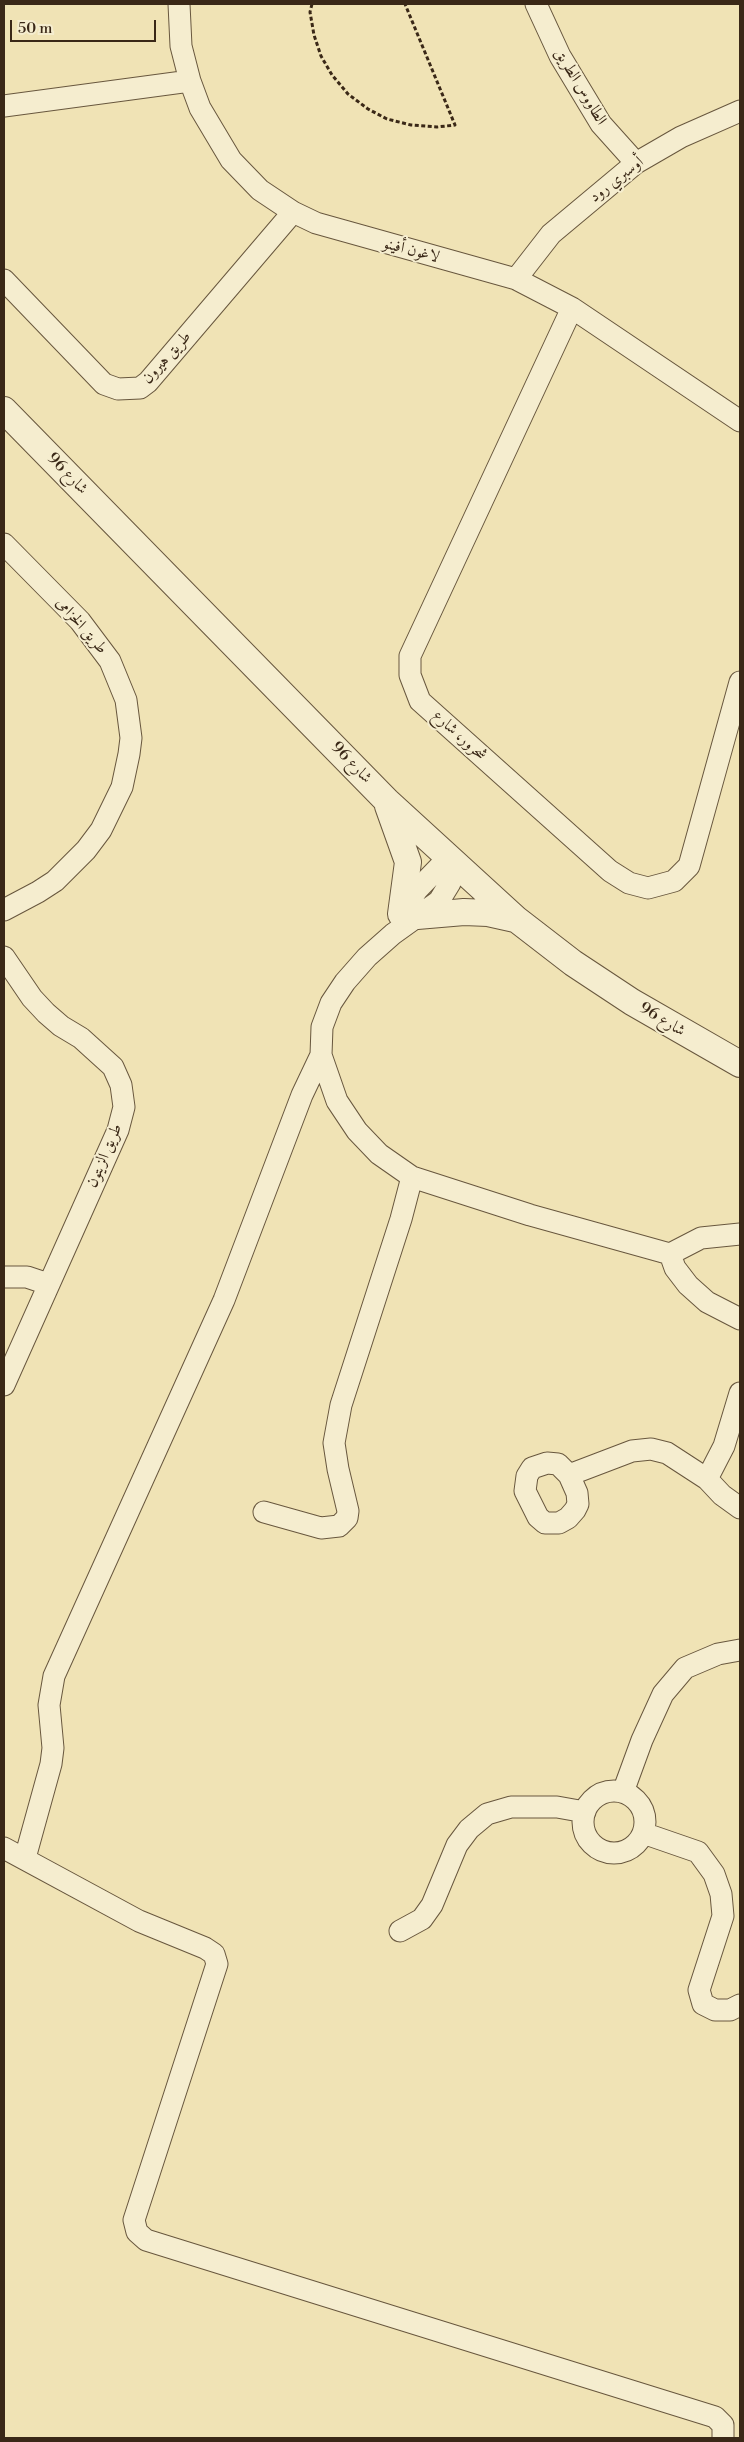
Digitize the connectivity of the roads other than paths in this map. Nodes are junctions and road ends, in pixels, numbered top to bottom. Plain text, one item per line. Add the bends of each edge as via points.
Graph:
1 (179, 4) edge
2 (536, 4) edge
3 (190, 81) junction
4 (4, 106) edge
5 (740, 110) edge
6 (636, 162) junction
7 (293, 212) junction
8 (4, 280) edge
9 (516, 280) junction
10 (572, 308) junction
11 (4, 410) edge
12 (740, 421) edge
13 (4, 544) edge
14 (740, 682) edge
15 (387, 800) junction
16 (452, 861) junction
17 (4, 910) edge
18 (516, 919) junction
19 (404, 921) junction
20 (4, 957) edge
21 (321, 1055) junction
22 (740, 1064) edge
23 (412, 1177) junction
24 (740, 1234) edge
25 (670, 1254) junction
26 (4, 1277) edge
27 (48, 1284) junction
28 (740, 1319) edge
29 (4, 1386) edge
30 (740, 1393) edge
31 (569, 1475) dead end
32 (707, 1479) junction
33 (740, 1508) edge
34 (264, 1512) dead end
35 (740, 1650) edge
36 (623, 1792) junction
37 (585, 1812) junction
38 (643, 1833) junction
39 (4, 1848) edge
40 (25, 1858) junction
41 (400, 1931) dead end
42 (740, 2005) edge
43 (723, 2438) edge

1 - 3 street, لاغون أفينو via 182,46
2 - 6 street, الطاووس الطريق via 560,56 601,124
3 - 4 street
3 - 7 street, لاغون أفينو via 209,127 231,160 260,190
5 - 6 street, أوسبري رود
6 - 9 street, أوسبري رود via 550,234
7 - 8 street, طريق هيرون via 140,388 118,389 104,384
7 - 9 street, لاغون أفينو via 370,240
9 - 10 street, لاغون أفينو
10 - 12 street, لاغون أفينو
10 - 14 street, شحرور، شارع via 410,656 410,675 420,701 610,872 629,883 648,888 674,880 689,866
11 - 15 street, شارع 96
13 - 17 street, طريق الخزامى via 80,621 110,661 126,700 131,738 122,787 101,830 55,881
15 - 16 street, شارع 96
15 - 19 street via 408,862
16 - 18 street, شارع 96
16 - 19 street via 450,883 439,901
18 - 19 street via 464,912
18 - 22 street, شارع 96 via 573,963 632,1002
19 - 21 street via 345,982 331,1003 322,1027
20 - 27 street, طريق الزيتون via 46,1013 113,1067 121,1084 124,1106 118,1130
21 - 23 street via 337,1101 357,1132 379,1154
21 - 40 street via 302,1095 224,1300 54,1676 49,1705 53,1748 51,1764
23 - 25 street
23 - 34 street via 342,1406 334,1443 347,1518 339,1526 321,1528
24 - 25 street via 701,1238
25 - 28 street via 675,1268 688,1285 707,1302
26 - 27 street via 27,1277
27 - 29 street, طريق الزيتون
30 - 32 street via 724,1446
31 - 32 street via 632,1452 651,1449 667,1453
32 - 33 street
35 - 36 street via 718,1654 685,1668 663,1694
36 - 37 street via 600,1795
36 - 38 street via 642,1808
37 - 38 street via 585,1830 595,1846 604,1851 613,1853 632,1848
37 - 41 street via 557,1807 511,1807 487,1814 469,1829 457,1845 432,1905 422,1919
38 - 42 street via 698,1852 714,1874 721,1894 723,1916 699,1990 704,2004 715,2010 730,2010
39 - 40 street
40 - 43 street via 138,1921 214,1954 217,1964 134,2220 137,2232 146,2240 716,2418 723,2425

